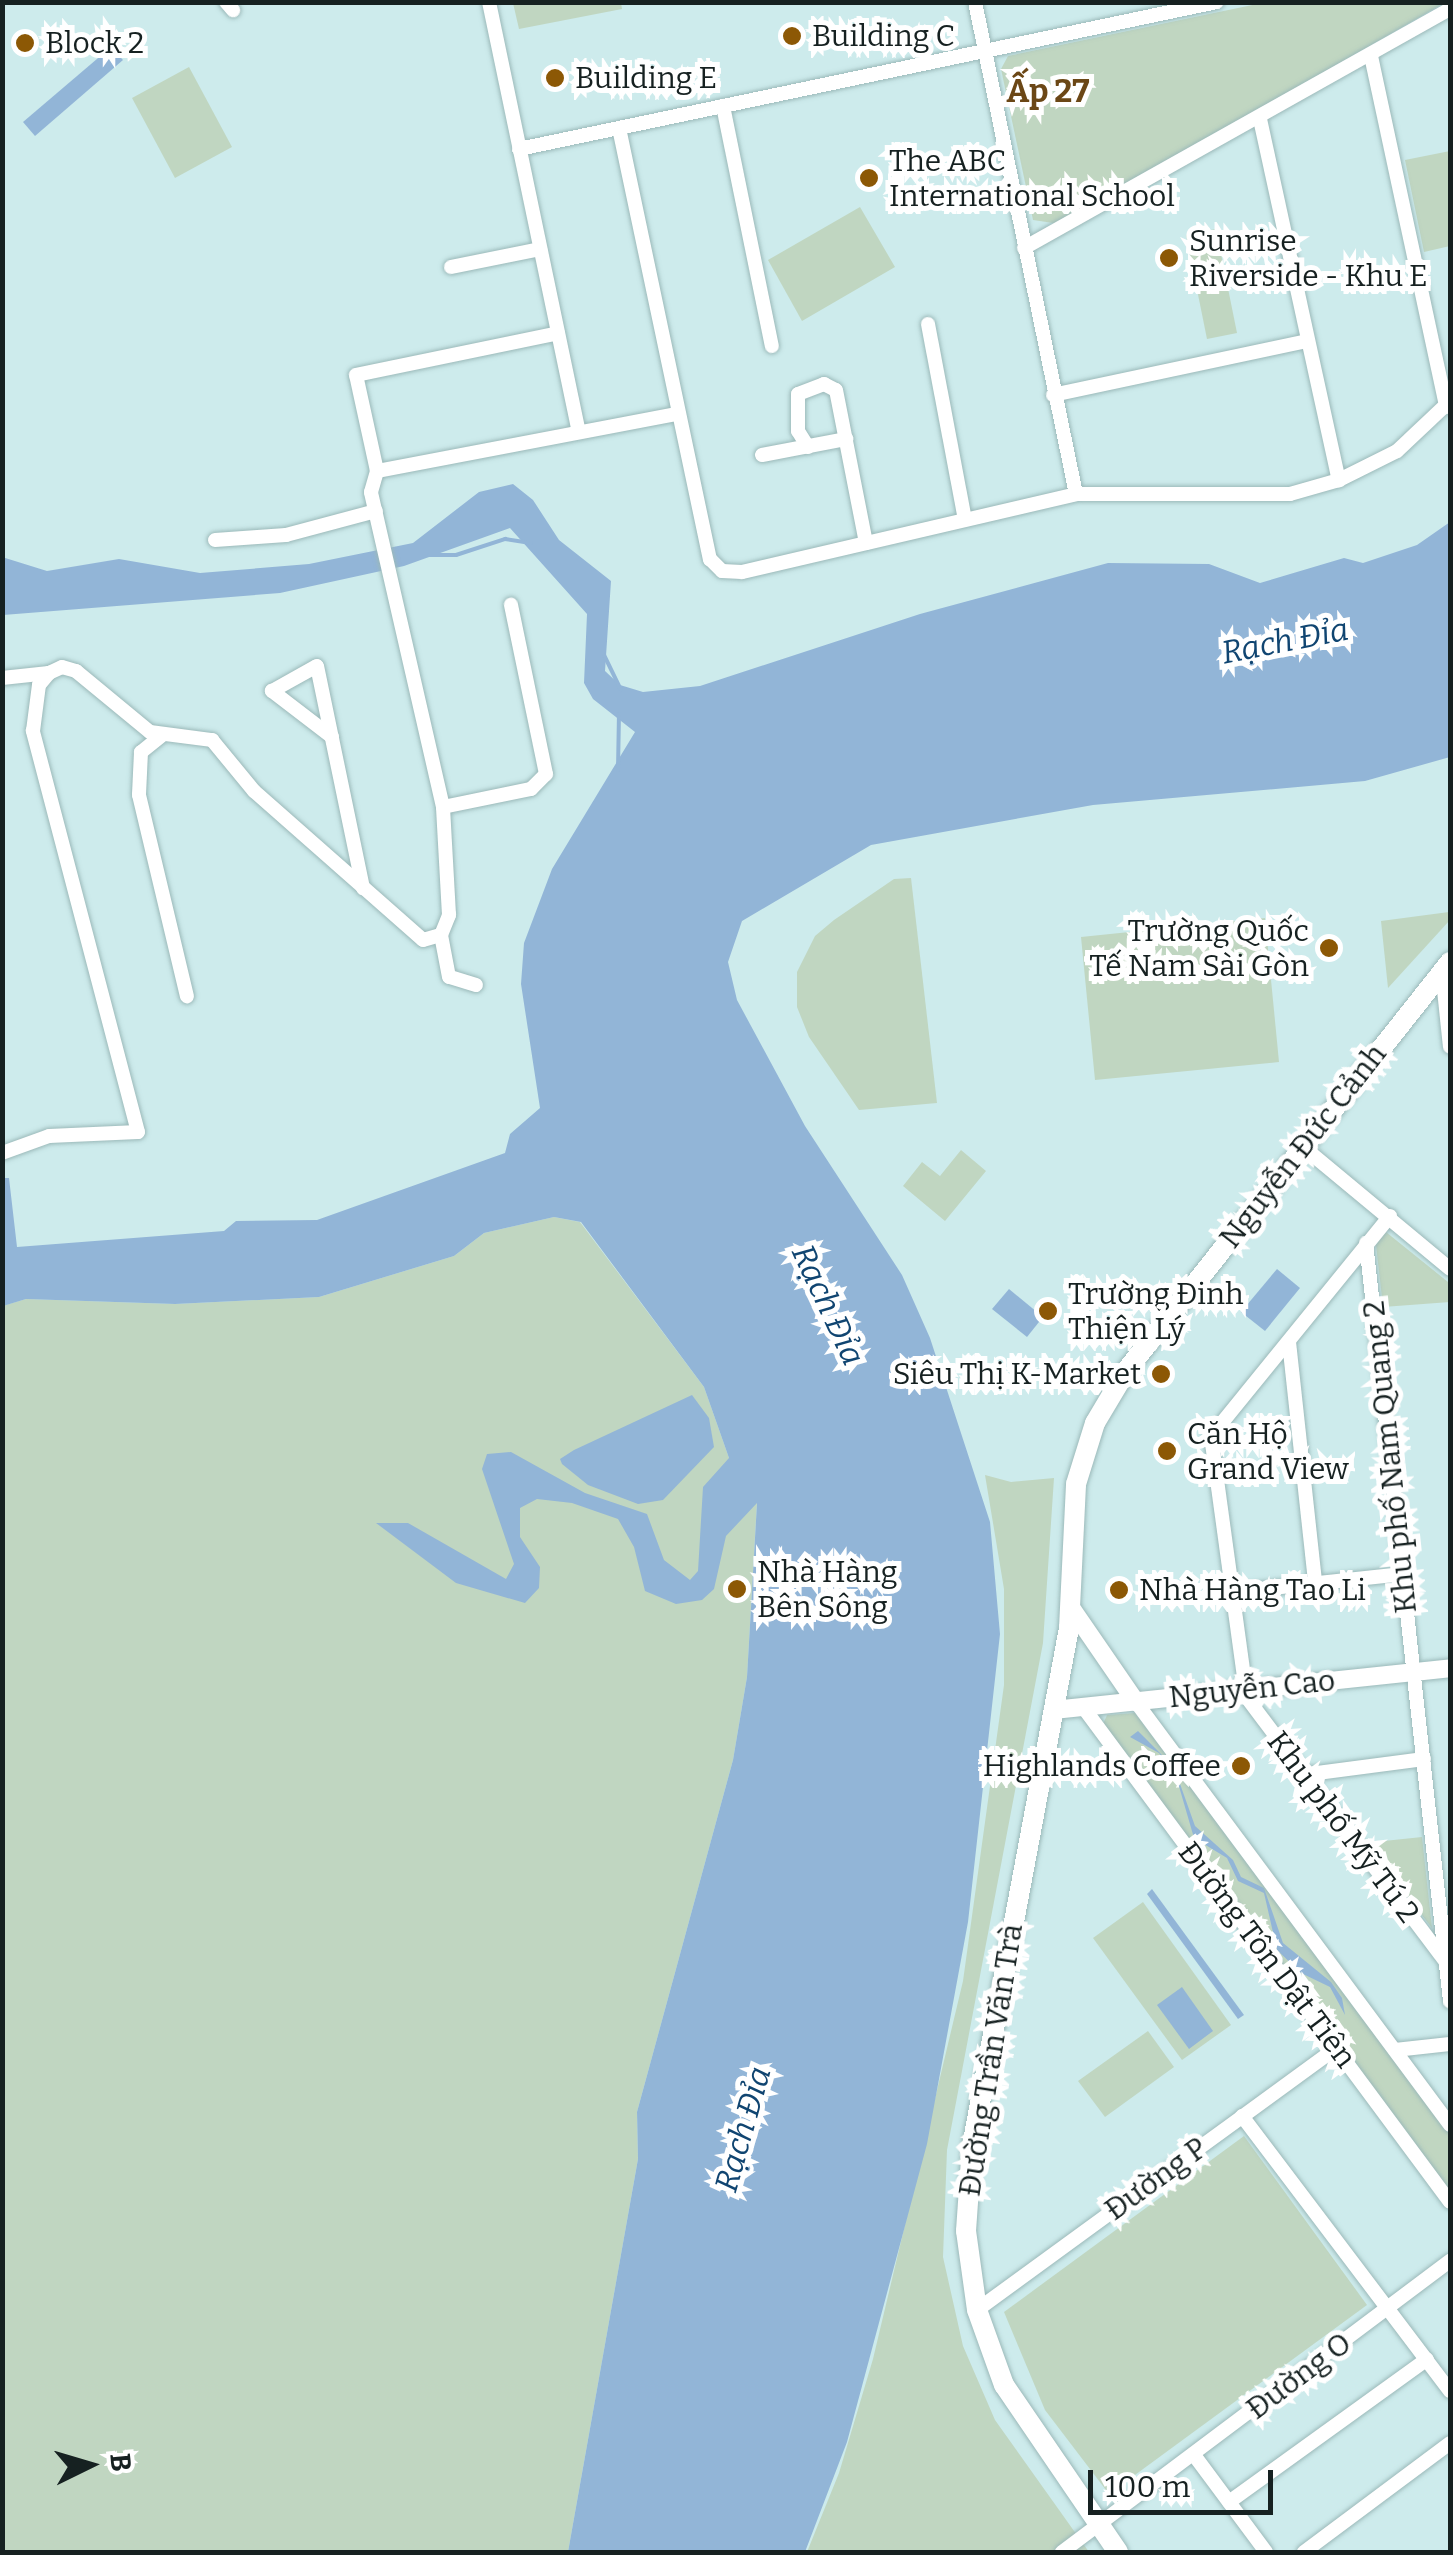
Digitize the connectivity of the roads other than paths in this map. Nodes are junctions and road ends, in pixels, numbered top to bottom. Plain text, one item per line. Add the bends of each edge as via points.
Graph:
1 (489, 2) edge
2 (975, 2) edge
3 (1218, 2) edge
4 (1450, 9) edge
5 (984, 50) junction
6 (1372, 56) junction
7 (723, 106) junction
8 (1260, 119) junction
9 (619, 128) junction
10 (519, 149) junction
11 (1024, 248) junction
12 (540, 249) junction
13 (451, 267) dead end
14 (928, 324) dead end
15 (558, 333) junction
16 (1308, 340) junction
17 (772, 346) dead end
18 (1053, 395) junction
19 (1448, 404) edge
20 (677, 414) junction
21 (578, 432) junction
22 (846, 440) junction
23 (808, 446) junction
24 (762, 455) dead end
25 (377, 471) junction
26 (1339, 480) junction
27 (1076, 494) junction
28 (376, 511) junction
29 (966, 520) junction
30 (215, 540) dead end
31 (866, 543) junction
32 (511, 604) dead end
33 (49, 673) junction
34 (2, 678) edge
35 (162, 736) junction
36 (332, 737) junction
37 (443, 808) junction
38 (363, 888) junction
39 (441, 934) junction
40 (1446, 966) edge
41 (476, 985) dead end
42 (187, 996) dead end
43 (1450, 1047) edge
44 (1302, 1146) junction
45 (2, 1153) edge
46 (1390, 1216) junction
47 (1366, 1243) junction
48 (1450, 1270) edge
49 (1289, 1342) junction
50 (1403, 1574) junction
51 (1315, 1584) junction
52 (1234, 1592) junction
53 (1072, 1609) junction
54 (1450, 1668) edge
55 (1414, 1672) junction
56 (1245, 1690) junction
57 (1136, 1702) junction
58 (1084, 1707) junction
59 (1053, 1710) junction
60 (1424, 1759) junction
61 (1302, 1775) junction
62 (1446, 1962) junction
63 (1450, 2000) edge
64 (1450, 2044) edge
65 (1336, 2048) junction
66 (1395, 2050) junction
67 (1242, 2116) junction
68 (1450, 2126) edge
69 (1450, 2202) edge
70 (1450, 2262) edge
71 (977, 2310) junction
72 (1385, 2312) junction
73 (1427, 2359) junction
74 (1450, 2391) edge
75 (1450, 2443) edge
76 (1194, 2455) junction
77 (1228, 2502) junction
78 (1098, 2524) junction
79 (1062, 2552) edge
80 (1118, 2552) edge
81 (1266, 2552) edge
82 (1304, 2552) edge

1 - 10 street
2 - 5 street
3 - 5 street
4 - 6 street
5 - 7 street
5 - 11 street
6 - 8 street
6 - 19 street
7 - 9 street
7 - 17 street
8 - 11 street
8 - 16 street
9 - 10 street
9 - 20 street
10 - 12 street
11 - 18 street
12 - 13 street
12 - 15 street
14 - 29 street
15 - 21 street
15 - 25 street via 356,375
16 - 18 street
16 - 26 street
18 - 27 street
19 - 26 street via 1397,451
20 - 21 street
20 - 31 street via 710,559 722,571
21 - 25 street
22 - 23 street
22 - 23 street via 836,390 824,384 798,394 798,430
22 - 31 street
23 - 24 street
25 - 28 street via 370,492
26 - 27 street via 1250,499
27 - 29 street
28 - 30 street via 286,536
28 - 37 street
29 - 31 street
32 - 37 street via 546,774 531,789
33 - 34 street
33 - 35 street via 62,667 76,672
33 - 45 street via 40,685 33,731 138,1132 49,1136
35 - 38 street via 212,740 254,790
35 - 42 street via 142,752 140,795
36 - 36 street via 287,702 272,691 318,666
36 - 38 street
37 - 39 street via 450,916
38 - 39 street via 423,940
39 - 41 street via 448,977
40 - 43 street
40 - 44 main road, Nguyễn Đức Cảnh
44 - 46 street
44 - 53 main road, Nguyễn Đức Cảnh via 1102,1407 1074,1501
46 - 47 street
46 - 48 street
47 - 49 street
47 - 50 street, Khu phố Nam Quang 2
49 - 51 street
49 - 52 street via 1212,1436
50 - 51 street
50 - 55 street, Khu phố Nam Quang 2
51 - 52 street
52 - 56 street
53 - 57 street
53 - 59 main road, Nguyễn Đức Cảnh
54 - 55 street, Nguyễn Cao
55 - 56 street, Nguyễn Cao
55 - 60 street, Khu phố Mỹ Tú 2
56 - 57 street, Nguyễn Cao
56 - 61 street, Khu phố Mỹ Tú 2
57 - 58 street, Nguyễn Cao
57 - 66 street, Đường Tôn Dật Tiên
58 - 59 street, Nguyễn Cao
58 - 65 street, Đường Tôn Dật Tiên
59 - 71 main road, Đường Trần Văn Trà via 968,2168 966,2231
60 - 61 street
60 - 62 street, Khu phố Mỹ Tú 2
61 - 62 street, Khu phố Mỹ Tú 2
62 - 63 street, Khu phố Mỹ Tú 2
64 - 66 street
65 - 67 street, Đường P
65 - 69 street, Đường Tôn Dật Tiên
66 - 68 street, Đường Tôn Dật Tiên
67 - 71 street, Đường P
67 - 72 street
70 - 72 street, Đường O
71 - 78 main road, Đường Trần Văn Trà via 1020,2415
72 - 73 street
72 - 76 street, Đường O
73 - 74 street
73 - 77 street
75 - 82 street
76 - 77 street
76 - 78 street, Đường O
77 - 81 street
78 - 79 street, Đường O
78 - 80 main road, Đường Trần Văn Trà

